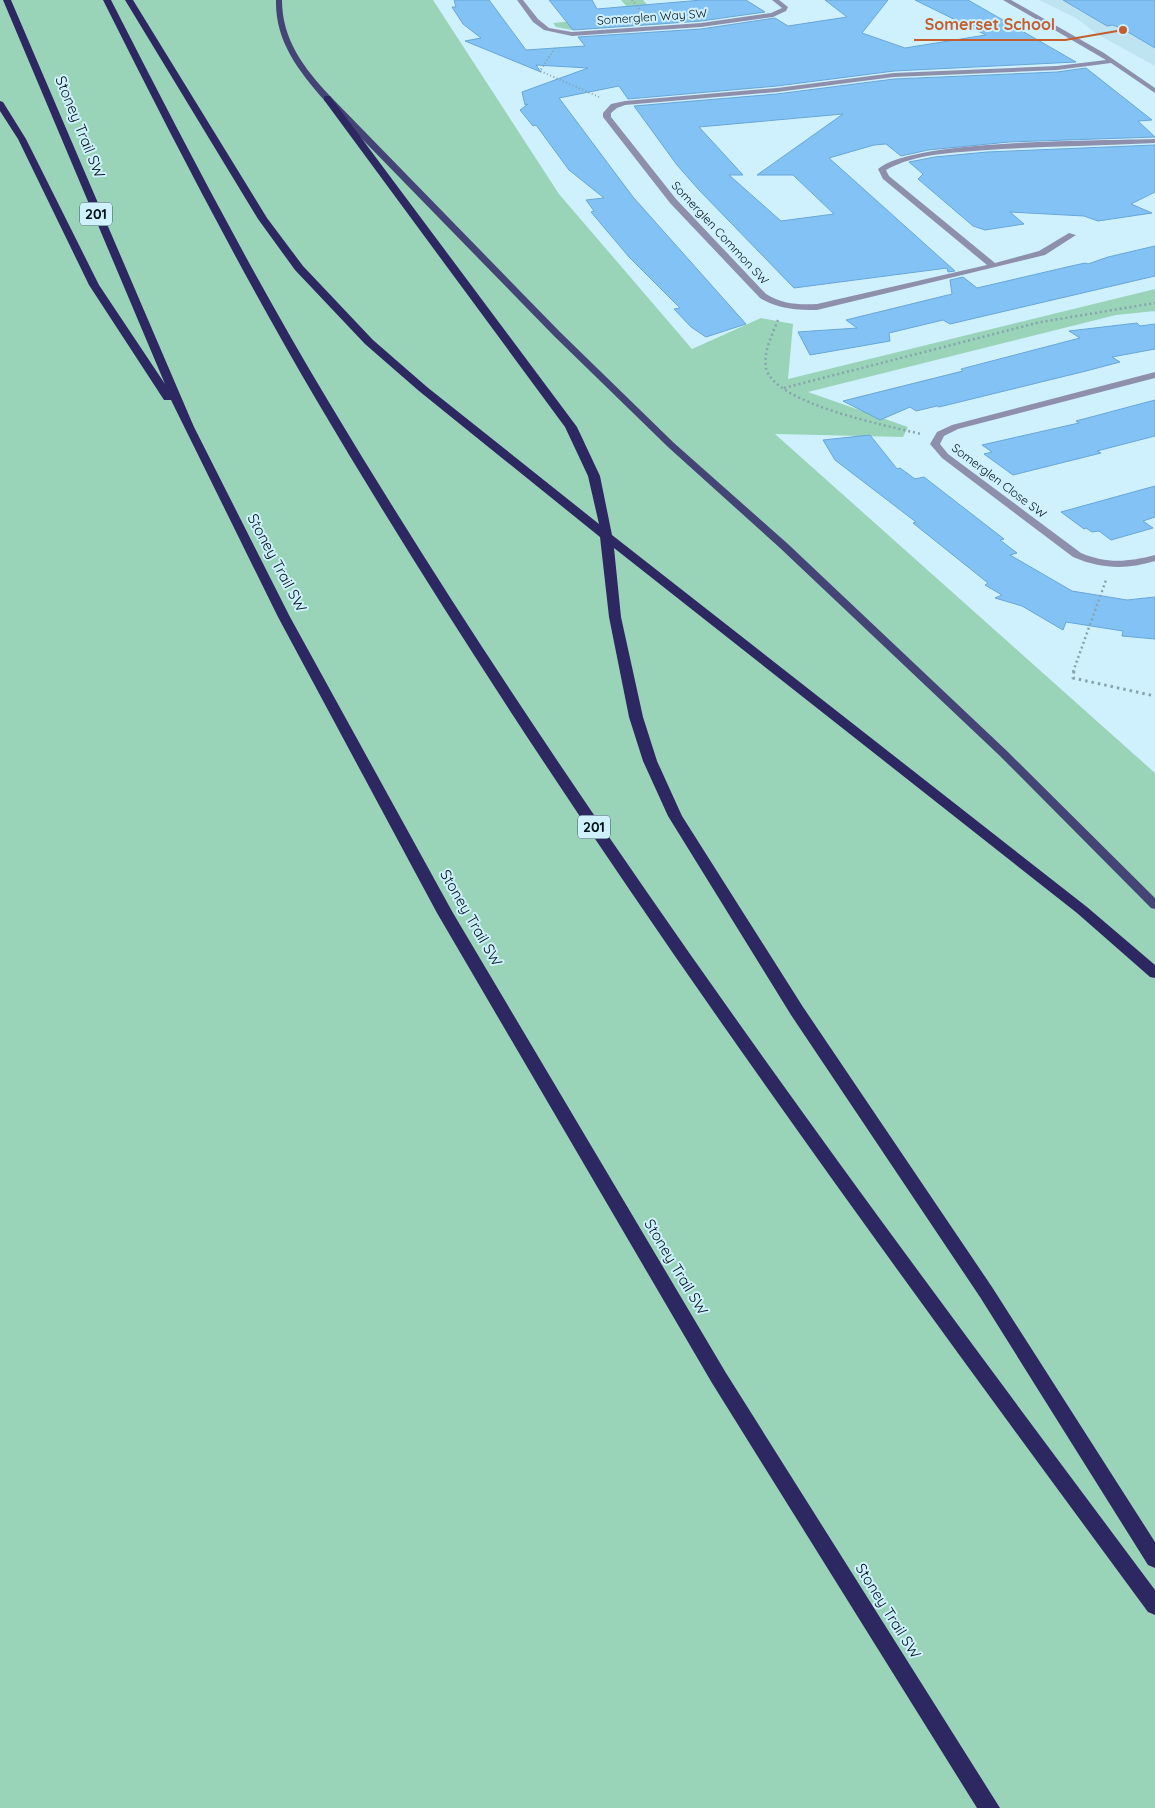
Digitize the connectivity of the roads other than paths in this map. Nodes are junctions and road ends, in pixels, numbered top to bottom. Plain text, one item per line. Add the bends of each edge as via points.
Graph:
1 (7, 0) edge
2 (107, 0) edge
3 (129, 0) edge
4 (279, 0) edge
5 (520, 0) edge
6 (775, 0) edge
7 (1006, 0) edge
8 (1113, 61) junction
9 (1155, 91) edge
10 (327, 98) junction
11 (0, 104) edge
12 (1155, 141) edge
13 (1072, 235) dead end
14 (993, 266) junction
15 (1155, 375) edge
16 (188, 428) junction
17 (1155, 558) edge
18 (1155, 905) edge
19 (1155, 973) edge
20 (1155, 1559) edge
21 (1155, 1606) edge
22 (989, 1808) edge

1 - 16 highway, Stoney Trail SW / 201
2 - 21 highway, 201 via 229,238 381,497 474,643 599,834 753,1054 932,1306
3 - 19 highway via 263,219 299,268 369,342 422,389 1082,910
4 - 10 main road via 284,36 299,68
5 - 6 street, Somerglen Way SW via 541,28 572,34 701,25 773,15 785,7
7 - 8 street
8 - 9 street
8 - 14 street, Somerglen Common SW via 1057,68 894,75 777,90 632,102 606,112 673,201 764,296 787,307 817,307
10 - 18 main road via 664,439 784,546 997,748
10 - 20 highway via 554,402 584,451 604,514 614,617 636,717 650,761 675,816 792,1003 986,1292
11 - 16 highway via 22,138 94,285
12 - 14 street via 971,148 885,165 882,169 886,177
13 - 14 street, Somerglen Common SW via 1042,253
15 - 17 street, Somerglen Close SW via 955,427 936,439 935,444 944,456 1078,555 1112,565 1137,564
16 - 22 highway, Stoney Trail SW / 201 via 289,626 445,913 719,1378

